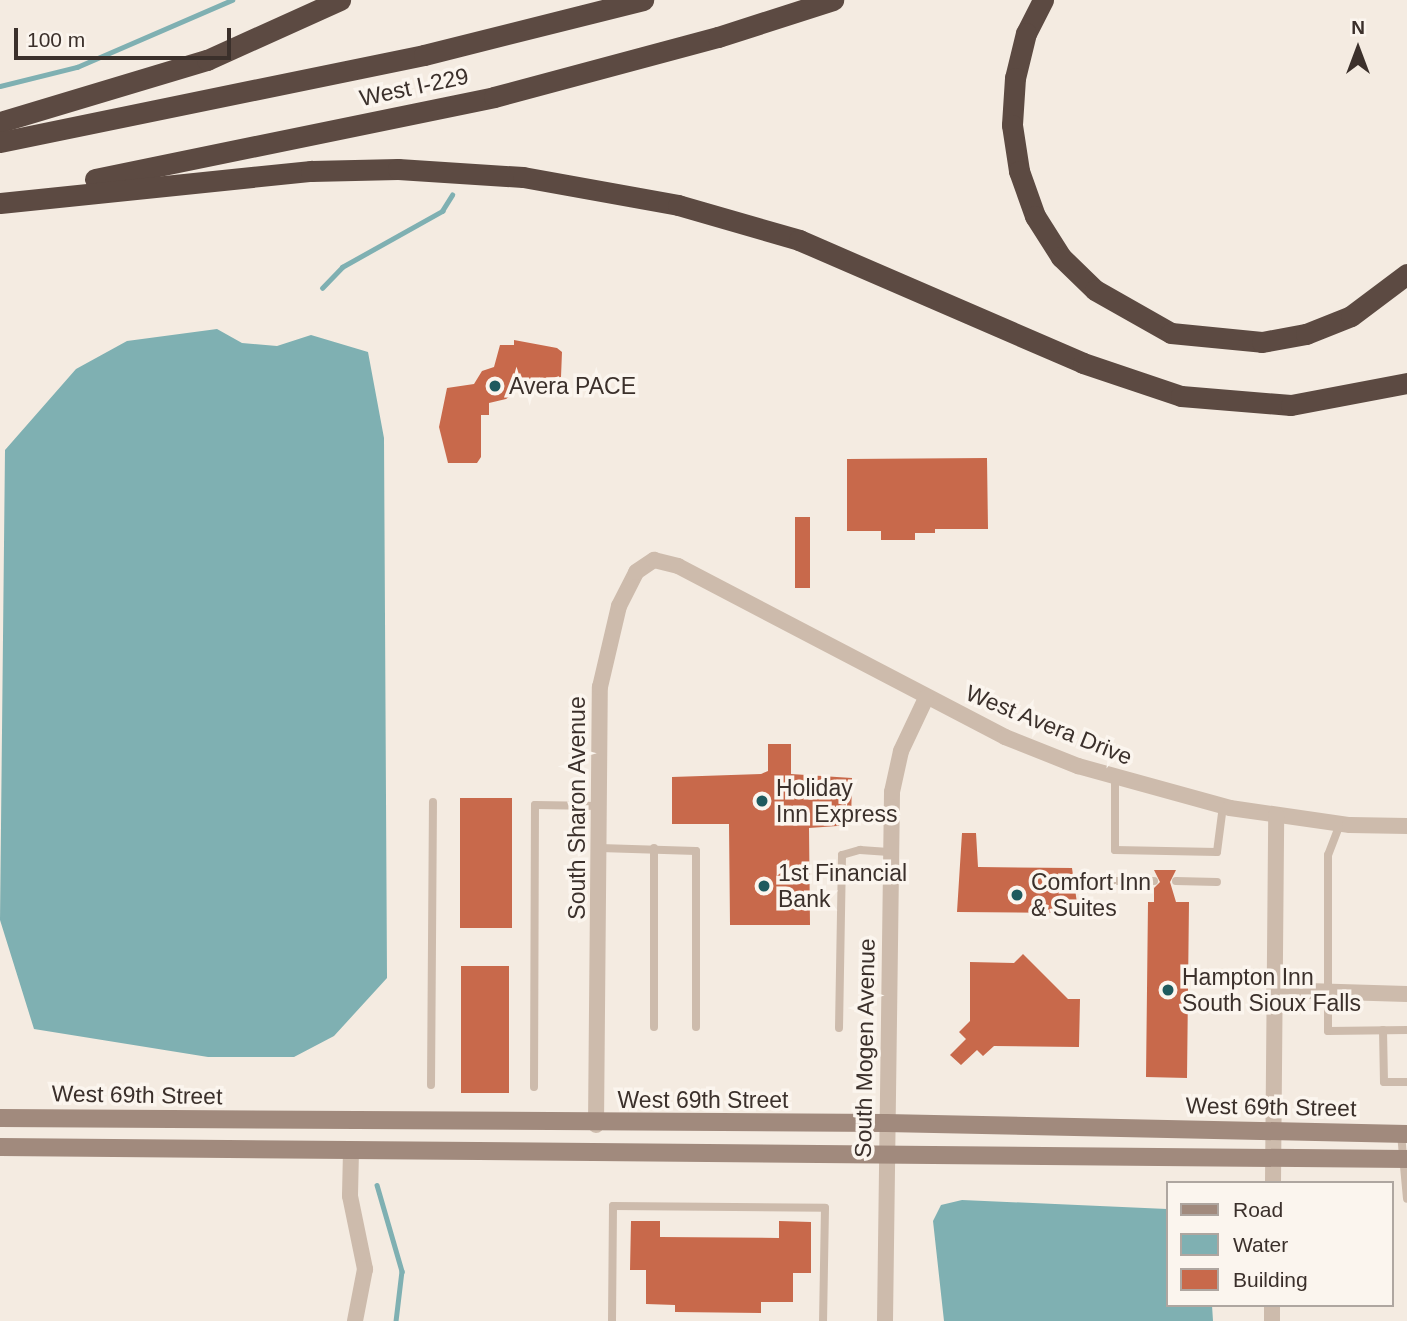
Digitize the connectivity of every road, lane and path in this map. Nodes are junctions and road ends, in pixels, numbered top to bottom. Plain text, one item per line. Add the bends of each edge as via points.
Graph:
1 (340, 0) edge
2 (643, 0) edge
3 (832, 0) edge
4 (1043, 0) edge
5 (0, 122) edge
6 (0, 142) edge
7 (0, 201) edge
8 (1407, 274) edge
9 (1407, 383) edge
10 (702, 579) joint
11 (926, 698) junction
12 (1115, 777) junction
13 (433, 802) dead end
14 (600, 806) junction
15 (1223, 806) junction
16 (1276, 815) junction
17 (1340, 824) junction
18 (1407, 826) edge
19 (600, 848) junction
20 (654, 848) junction
21 (889, 852) junction
22 (1115, 881) dead end
23 (1154, 881) dead end
24 (1175, 881) dead end
25 (1217, 881) dead end
26 (1274, 990) junction
27 (1327, 992) junction
28 (1407, 994) edge
29 (654, 1027) dead end
30 (696, 1027) dead end
31 (839, 1028) dead end
32 (1383, 1030) junction
33 (1407, 1030) edge
34 (1407, 1082) edge
35 (431, 1084) dead end
36 (534, 1087) dead end
37 (0, 1118) edge
38 (886, 1123) junction
39 (596, 1125) junction
40 (1273, 1131) junction
41 (1404, 1134) edge
42 (0, 1147) edge
43 (351, 1151) junction
44 (886, 1153) junction
45 (1273, 1156) junction
46 (1405, 1159) edge
47 (1273, 1181) edge
48 (1407, 1199) edge
49 (355, 1321) edge
50 (612, 1321) edge
51 (823, 1321) edge
52 (885, 1321) edge

1 - 5 highway via 206,60
2 - 6 highway, West I-229 via 424,55
3 - 7 highway, West I-229 via 706,41 494,97
4 - 8 highway via 1026,33 1014,78 1012,125 1019,171 1061,257 1095,290 1171,333 1262,342 1306,334 1351,316
7 - 9 highway via 311,171 444,170 523,177 678,205 799,240 1110,374 1181,396 1291,405
10 - 11 street, West Avera Drive
10 - 14 street, South Sharon Avenue via 654,560 636,572 619,606 600,687
11 - 12 street, West Avera Drive via 1005,737
11 - 21 street, South Mogen Avenue via 897,765
12 - 15 street, West Avera Drive
12 - 15 lane via 1115,850 1217,852
13 - 35 lane
14 - 19 street, South Sharon Avenue
14 - 36 lane via 535,805
15 - 16 street, West Avera Drive
16 - 17 street, West Avera Drive
16 - 26 street
17 - 18 street, West Avera Drive
17 - 27 lane via 1328,855
19 - 20 lane
19 - 39 street, South Sharon Avenue
20 - 29 lane
20 - 30 lane via 696,851
21 - 31 lane via 860,850 842,855
21 - 38 street, South Mogen Avenue
22 - 23 lane
24 - 25 lane
26 - 27 street
26 - 40 street
27 - 28 street
27 - 32 lane via 1328,1031
32 - 33 lane
32 - 34 lane via 1384,1082
37 - 39 street, West 69th Street
38 - 39 street, West 69th Street
38 - 40 street, West 69th Street
38 - 44 street, South Mogen Avenue
40 - 41 street, West 69th Street
40 - 45 street
41 - 46 lane
42 - 43 street
43 - 44 street
43 - 49 street via 350,1196 365,1269
44 - 45 street
44 - 52 street, South Mogen Avenue
45 - 46 street
45 - 47 street
46 - 48 lane
50 - 51 lane via 613,1206 825,1208

